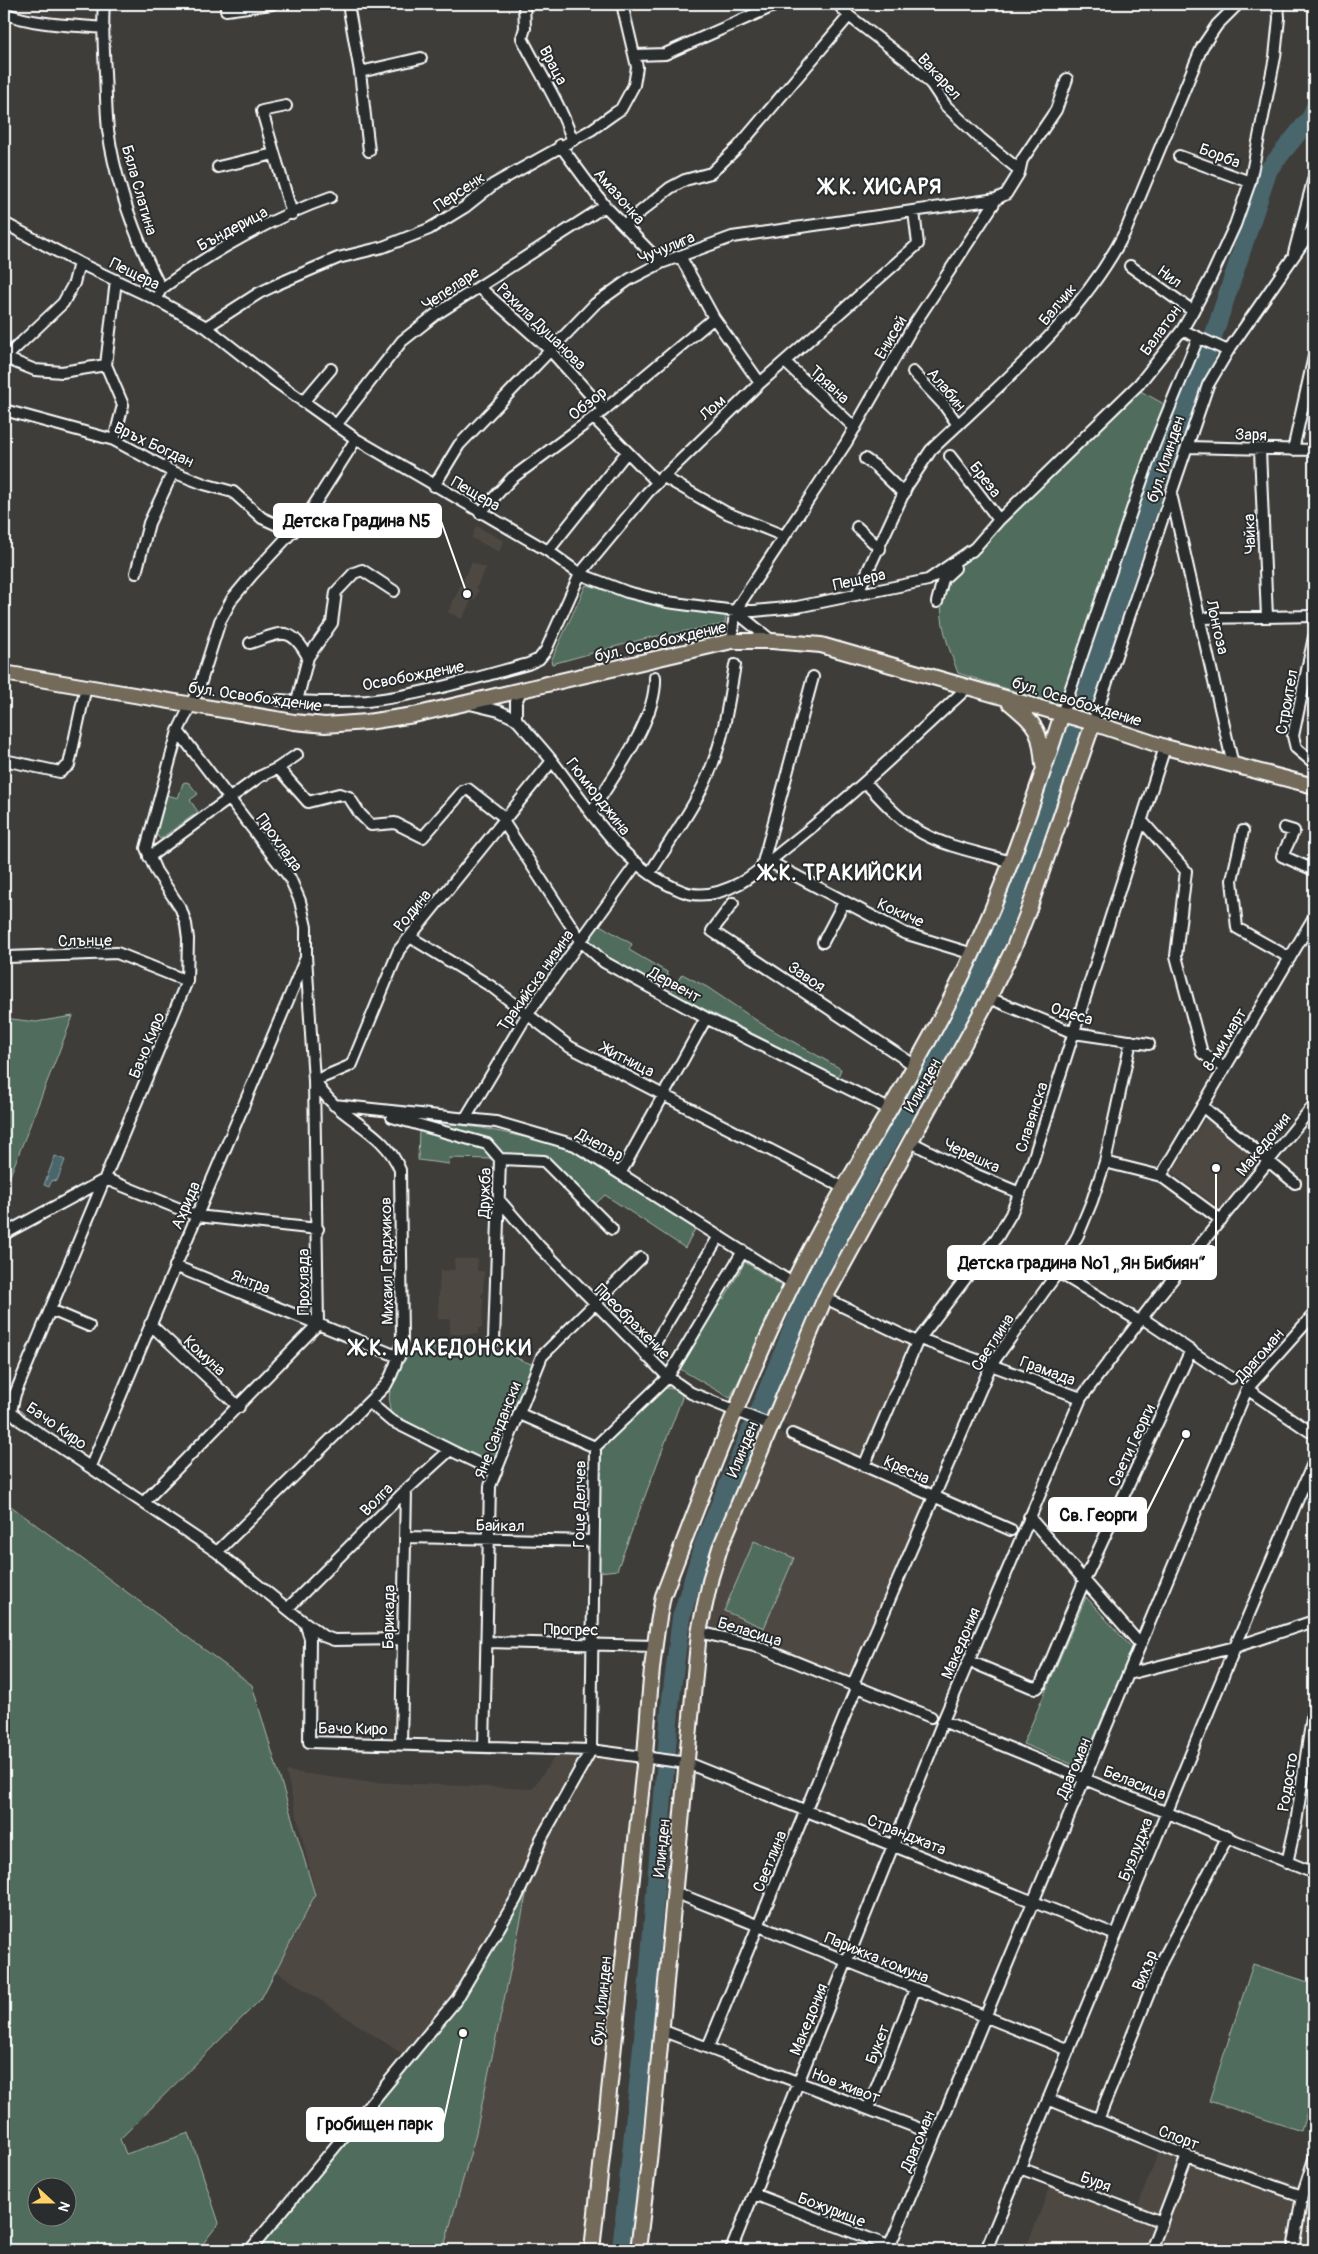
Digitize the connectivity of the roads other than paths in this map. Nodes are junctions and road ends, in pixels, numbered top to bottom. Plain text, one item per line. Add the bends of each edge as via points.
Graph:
1 (104, 4) edge
2 (272, 4) edge
3 (348, 4) edge
4 (524, 4) edge
5 (622, 4) edge
6 (778, 4) edge
7 (838, 4) edge
8 (1238, 4) edge
9 (1278, 4) edge
10 (226, 10) dead end
11 (4, 13) edge
12 (849, 16) junction
13 (104, 28) junction
14 (636, 55) junction
15 (421, 58) dead end
16 (360, 72) junction
17 (1067, 79) dead end
18 (286, 106) dead end
19 (572, 139) junction
20 (560, 145) junction
21 (370, 151) dead end
22 (274, 154) junction
23 (1180, 156) dead end
24 (218, 167) dead end
25 (1018, 169) junction
26 (1314, 177) edge
27 (1250, 182) junction
28 (332, 197) dead end
29 (996, 199) junction
30 (605, 206) junction
31 (914, 212) junction
32 (292, 214) junction
33 (4, 224) edge
34 (624, 225) junction
35 (1314, 227) edge
36 (680, 256) junction
37 (1293, 258) junction
38 (79, 263) junction
39 (662, 263) junction
40 (1130, 266) dead end
41 (116, 280) junction
42 (479, 287) junction
43 (161, 289) junction
44 (155, 299) junction
45 (1193, 311) junction
46 (714, 318) junction
47 (206, 327) junction
48 (1182, 330) junction
49 (1202, 340) junction
50 (550, 350) junction
51 (1228, 351) junction
52 (1314, 356) edge
53 (4, 359) edge
54 (785, 362) junction
55 (106, 365) junction
56 (331, 369) dead end
57 (913, 372) dead end
58 (760, 383) junction
59 (303, 402) junction
60 (4, 410) edge
61 (604, 410) junction
62 (594, 418) junction
63 (337, 424) junction
64 (958, 425) junction
65 (855, 428) junction
66 (356, 439) junction
67 (114, 440) junction
68 (1187, 447) junction
69 (1260, 450) junction
70 (1293, 450) junction
71 (1314, 450) edge
72 (627, 452) junction
73 (950, 456) dead end
74 (865, 459) dead end
75 (173, 472) junction
76 (659, 479) junction
77 (434, 486) junction
78 (904, 494) junction
79 (1172, 497) junction
80 (480, 514) junction
81 (998, 520) junction
82 (857, 527) dead end
83 (293, 532) junction
84 (784, 536) junction
85 (976, 547) junction
86 (880, 549) junction
87 (548, 551) junction
88 (136, 573) dead end
89 (580, 574) junction
90 (394, 591) dead end
91 (858, 594) junction
92 (936, 602) dead end
93 (736, 611) junction
94 (1314, 616) edge
95 (1267, 617) junction
96 (1201, 618) junction
97 (1314, 637) edge
98 (732, 641) junction
99 (772, 641) junction
100 (250, 644) dead end
101 (546, 650) joint
102 (308, 657) junction
103 (735, 665) dead end
104 (4, 673) edge
105 (654, 677) dead end
106 (813, 677) dead end
107 (86, 686) junction
108 (967, 688) junction
109 (521, 691) junction
110 (1005, 698) junction
111 (279, 700) dead end
112 (297, 701) junction
113 (470, 704) junction
114 (191, 705) junction
115 (1066, 716) junction
116 (516, 719) junction
117 (1091, 723) junction
118 (178, 731) junction
119 (1165, 746) junction
120 (297, 754) dead end
121 (4, 760) edge
122 (552, 761) junction
123 (1314, 764) edge
124 (1233, 765) junction
125 (278, 768) junction
126 (1043, 772) junction
127 (864, 782) junction
128 (1314, 786) edge
129 (230, 799) junction
130 (591, 813) junction
131 (504, 820) junction
132 (1142, 821) junction
133 (1284, 828) dead end
134 (1243, 831) dead end
135 (149, 857) junction
136 (1010, 862) junction
137 (637, 863) junction
138 (765, 864) junction
139 (1314, 870) edge
140 (650, 873) junction
141 (844, 902) junction
142 (733, 903) dead end
143 (1314, 918) edge
144 (410, 937) junction
145 (581, 941) junction
146 (823, 942) dead end
147 (973, 954) junction
148 (306, 956) junction
149 (8, 958) dead end
150 (1290, 958) junction
151 (187, 981) junction
152 (989, 998) junction
153 (528, 1015) junction
154 (706, 1018) junction
155 (1074, 1033) junction
156 (1131, 1041) junction
157 (1149, 1044) dead end
158 (914, 1065) junction
159 (1224, 1068) junction
160 (314, 1081) junction
161 (664, 1094) junction
162 (333, 1105) junction
163 (1314, 1105) edge
164 (1202, 1106) junction
165 (889, 1109) junction
166 (367, 1110) junction
167 (465, 1119) junction
168 (911, 1142) junction
169 (500, 1159) junction
170 (1104, 1162) junction
171 (1268, 1162) junction
172 (620, 1172) junction
173 (1161, 1176) junction
174 (106, 1179) junction
175 (1295, 1183) dead end
176 (844, 1188) junction
177 (1020, 1193) junction
178 (500, 1201) junction
179 (197, 1216) junction
180 (1221, 1220) junction
181 (318, 1229) junction
182 (612, 1229) dead end
183 (4, 1234) edge
184 (719, 1236) junction
185 (743, 1251) junction
186 (641, 1258) dead end
187 (175, 1266) junction
188 (1058, 1272) junction
189 (792, 1283) junction
190 (825, 1298) junction
191 (595, 1305) junction
192 (52, 1310) junction
193 (1314, 1314) edge
194 (1142, 1318) junction
195 (150, 1324) junction
196 (318, 1324) junction
197 (89, 1326) dead end
198 (918, 1340) junction
199 (494, 1342) dead end
200 (1191, 1350) junction
201 (647, 1357) junction
202 (399, 1358) junction
203 (991, 1365) junction
204 (668, 1377) junction
205 (1231, 1378) dead end
206 (1247, 1389) junction
207 (1081, 1398) junction
208 (369, 1402) junction
209 (239, 1407) junction
210 (741, 1413) junction
211 (520, 1414) junction
212 (767, 1423) junction
213 (1309, 1431) dead end
214 (792, 1434) dead end
215 (595, 1446) junction
216 (450, 1450) junction
217 (1314, 1461) edge
218 (91, 1466) junction
219 (864, 1466) junction
220 (496, 1472) junction
221 (406, 1490) junction
222 (933, 1497) junction
223 (144, 1502) junction
224 (1029, 1517) junction
225 (1011, 1530) dead end
226 (405, 1538) junction
227 (489, 1539) junction
228 (593, 1541) junction
229 (217, 1552) junction
230 (1085, 1579) junction
231 (288, 1608) junction
232 (1314, 1621) edge
233 (305, 1623) junction
234 (699, 1632) junction
235 (402, 1639) junction
236 (487, 1642) junction
237 (1140, 1644) junction
238 (592, 1645) junction
239 (655, 1646) junction
240 (1234, 1647) junction
241 (969, 1661) junction
242 (1128, 1674) junction
243 (855, 1685) junction
244 (1314, 1704) edge
245 (931, 1717) dead end
246 (943, 1721) junction
247 (401, 1744) junction
248 (484, 1746) junction
249 (590, 1750) junction
250 (645, 1756) junction
251 (661, 1759) joint
252 (687, 1763) junction
253 (1085, 1779) junction
254 (806, 1810) junction
255 (1166, 1811) junction
256 (1228, 1836) junction
257 (893, 1845) junction
258 (1286, 1863) junction
259 (1314, 1873) edge
260 (674, 1892) junction
261 (1033, 1901) junction
262 (758, 1926) junction
263 (1116, 1935) junction
264 (847, 1962) junction
265 (915, 1989) junction
266 (986, 2017) junction
267 (661, 2030) junction
268 (708, 2047) junction
269 (1068, 2050) junction
270 (799, 2082) junction
271 (1048, 2099) junction
272 (868, 2109) junction
273 (1098, 2120) junction
274 (936, 2136) junction
275 (1187, 2156) junction
276 (1314, 2159) edge
277 (1020, 2168) junction
278 (754, 2194) junction
279 (1302, 2196) junction
280 (1162, 2222) junction
281 (892, 2249) edge
282 (250, 2250) edge
283 (592, 2250) edge
284 (638, 2250) edge
285 (731, 2250) edge
286 (988, 2250) edge
287 (1151, 2250) edge
288 (1293, 2250) edge

1 - 13 street, Бяла Слатина
2 - 10 street
3 - 16 street
4 - 19 street, Враца via 522,38 564,113
5 - 14 street, Персенк
6 - 14 street via 665,54
7 - 12 street, Вакарел
8 - 64 street, Балчик via 1216,25 1202,47 1114,255 1048,338
9 - 27 street, Балатон via 1275,57
11 - 13 street
12 - 25 street, Вакарел via 914,66 946,106
12 - 34 street via 711,173 670,188
13 - 43 street, Бяла Слатина via 112,156 131,222
14 - 19 street, Персенк via 638,67 634,85 621,109
15 - 16 street
16 - 21 street
17 - 25 street, Енисей via 1056,110
18 - 22 street via 262,111
19 - 20 street, Персенк
20 - 30 street, Амазонка
20 - 47 street, Персенк via 494,184 429,229 383,247 338,258 280,283
22 - 24 street
22 - 32 street
23 - 27 street, Борба
25 - 29 street, Енисей via 1019,173 1006,194
26 - 37 street
27 - 45 street, Балатон via 1234,225
28 - 32 street, Бъндерица
29 - 31 street, Чучулига
29 - 65 street, Енисей via 917,320
30 - 34 street, Амазонка
30 - 42 street, Чепеларе
31 - 36 street, Чучулига via 732,237
31 - 54 street, Лом via 918,244
32 - 43 street, Бъндерица via 202,260
33 - 38 street, Пещера
34 - 39 street, Амазонка
35 - 37 street, бул. Илинден
36 - 39 street, Чучулига
36 - 46 street
37 - 51 street, бул. Илинден
38 - 41 street, Пещера
38 - 53 street via 74,283 63,303
39 - 50 street, Чучулига via 630,279 603,298
40 - 45 street, Нил
41 - 44 street, Пещера
41 - 55 street
42 - 50 street, Рахила Душанова
42 - 63 street, Чепеларе via 402,341
43 - 44 street, Бъндерица
44 - 47 street, Пещера
45 - 48 street, Балатон
46 - 58 street
46 - 61 street, Обзор
47 - 59 street, Пещера
48 - 49 street
48 - 81 street, Балатон via 1139,384
49 - 51 street
49 - 115 street, бул. Илинден via 1153,446
50 - 61 street, Рахила Душанова
50 - 77 street, Чучулига via 459,444
51 - 68 street, бул. Илинден via 1208,385
52 - 70 street
53 - 55 street via 34,370 62,372
54 - 58 street, Лом
54 - 65 street, Трявна
55 - 67 street via 123,405
56 - 59 street
57 - 64 street, Алабин
58 - 76 street, Лом
59 - 63 street, Пещера
60 - 67 street, Връх Богдан
61 - 62 street, Обзор
62 - 72 street
62 - 80 street, Обзор via 512,478
63 - 66 street, Пещера
64 - 78 street, Балчик via 921,462
65 - 84 street, Енисей
66 - 77 street, Пещера
66 - 83 street via 318,500
67 - 75 street, Връх Богдан
68 - 69 street, Заря
68 - 79 street, бул. Илинден
69 - 70 street, Заря
69 - 95 street, Чайка
70 - 71 street, Заря
72 - 76 street
72 - 87 street
73 - 81 street, Бреза
74 - 78 street
75 - 83 street, Връх Богдан via 233,492 262,518
75 - 88 street via 149,523
76 - 84 street via 727,513
76 - 89 street, Лом
77 - 80 street, Пещера
78 - 86 street, Балчик
79 - 96 street, Лонгоза
79 - 117 street, бул. Илинден
80 - 87 street, Пещера
81 - 85 street, Балатон
82 - 86 street
83 - 114 street via 252,575 226,610
84 - 93 street, Енисей
85 - 91 street, Пещера via 928,580
85 - 92 street, Балатон via 943,579
86 - 91 street, Балчик
87 - 89 street, Пещера
89 - 93 street, Пещера via 627,592 667,602
89 - 101 street, Лом
90 - 102 street via 367,572 354,573 336,592 332,623
91 - 93 street, Пещера via 797,607
93 - 98 street
93 - 99 street
94 - 95 street
95 - 96 street
96 - 124 street, Лонгоза
97 - 123 street, Строител via 1293,736 1296,748
98 - 99 main road, бул. Освобождение
98 - 109 main road, бул. Освобождение
99 - 108 main road, бул. Освобождение via 821,645
100 - 102 street via 290,634 298,640
101 - 112 street, Освобождение via 539,659 528,664 432,690 368,700
102 - 112 street
103 - 140 street via 713,764
104 - 107 main road, бул. Освобождение
105 - 130 street via 652,706 644,724
106 - 138 street
107 - 114 main road, бул. Освобождение
107 - 121 street via 69,765 65,770 60,772
108 - 110 main road, бул. Освобождение
108 - 127 street, Гюмюрджина
109 - 113 main road, бул. Освобождение
109 - 116 street via 516,702
110 - 115 main road, бул. Освобождение
110 - 126 main road via 1031,720 1040,736
111 - 112 street, Освобождение
113 - 114 main road, бул. Освобождение via 404,717 325,725
113 - 116 street
114 - 118 street
115 - 117 main road, бул. Освобождение
115 - 126 main road, Илинден
116 - 122 street, Гюмюрджина
117 - 119 main road, бул. Освобождение
117 - 152 main road, Илинден via 1029,909
118 - 129 street, Прохлада
118 - 135 street via 146,848
119 - 124 main road, бул. Освобождение
119 - 132 street, Славянска
120 - 125 street
122 - 130 street, Гюмюрджина
122 - 131 street, Родина
124 - 128 main road, бул. Освобождение
125 - 129 street via 259,777
125 - 131 street, Дервент via 308,802 339,794 349,797 371,825 396,823 423,837 463,790 468,789
126 - 136 main road, Илинден
127 - 136 street via 922,833
127 - 138 street, Гюмюрджина
129 - 135 street
129 - 148 street, Прохлада via 290,878 306,926
130 - 137 street, Гюмюрджина via 611,840
131 - 144 street, Родина
131 - 145 street, Дервент
132 - 155 street, Славянска
132 - 159 street via 1186,871 1176,956 1202,1053
133 - 139 street via 1294,831 1282,856
134 - 150 street via 1232,880 1237,928
135 - 151 street, Бачо Киро via 186,924
136 - 147 main road, Илинден
137 - 140 street, Гюмюрджина
137 - 145 street, Тракийска низина
138 - 140 street, Гюмюрджина via 742,882 704,894 684,892
138 - 141 street, Кокиче
141 - 146 street
141 - 147 street, Кокиче via 904,933
142 - 158 street, Завоя via 712,931
143 - 150 street, 8-ми март
144 - 153 street, Житница via 492,988
144 - 160 street, Родина via 399,950 352,1064
145 - 153 street, Тракийска низина
145 - 154 street, Дервент via 604,962
147 - 158 main road, Илинден
148 - 160 street, Прохлада
148 - 179 street, Ахрида
149 - 151 street, Слънце via 117,953
150 - 159 street, 8-ми март
151 - 174 street, Бачо Киро
152 - 155 street, Одеса
152 - 168 main road, Илинден
153 - 161 street, Житница via 570,1046
153 - 167 street, Тракийска низина
154 - 161 street
154 - 165 street, Дервент
155 - 156 street, Одеса
155 - 177 street, Славянска
156 - 157 street, Одеса
156 - 170 street, Светлина
158 - 165 main road, Илинден
159 - 164 street, 8-ми март
160 - 162 street
160 - 181 street, Прохлада
161 - 172 street
161 - 176 street, Житница
162 - 166 street, Днепър
162 - 202 street, Михаил Герджиков via 383,1142 394,1154 400,1170 402,1338
163 - 171 street, Македония
164 - 171 street
164 - 173 street, 8-ми март
165 - 176 main road, Илинден
166 - 167 street, Днепър
166 - 169 street, Дружба via 487,1144
167 - 172 street, Днепър via 496,1122 575,1145
168 - 177 street, Черешка via 967,1171
168 - 190 main road, Илинден
169 - 178 street, Дружба
169 - 182 street via 544,1161
170 - 173 street
170 - 188 street, Светлина via 1078,1235
171 - 175 street
171 - 180 street, Македония
172 - 184 street, Днепър
173 - 180 street
174 - 179 street
174 - 183 street
174 - 192 street, Бачо Киро
176 - 189 main road, Илинден
177 - 198 street, Славянска via 989,1249
178 - 191 street, Преображение
178 - 199 street, Дружба
179 - 181 street
179 - 187 street, Ахрида
180 - 194 street, Македония
181 - 196 street, Прохлада
184 - 185 street, Днепър
184 - 201 street
185 - 189 street, Днепър
185 - 204 street, Гоце Делчев
186 - 191 street, Яне Сандански
187 - 195 street, Ахрида
187 - 196 street, Янтра
188 - 194 street via 1139,1321
188 - 203 street, Светлина
189 - 210 main road, Илинден
190 - 198 street, Грамада
190 - 212 main road, Илинден
191 - 201 street, Преображение
191 - 211 street, Яне Сандански via 542,1356
192 - 197 street
192 - 218 street, Бачо Киро via 15,1394 11,1411
193 - 206 street, Драгоман
194 - 200 street
194 - 207 street, Македония
195 - 209 street, Комуна
195 - 218 street, Ахрида
196 - 202 street, Янтра
196 - 209 street, Прохлада
198 - 203 street, Грамада
198 - 219 street, Славянска
200 - 205 street
200 - 230 street, Свети Георги
201 - 204 street, Преображение
202 - 208 street, Михаил Герджиков via 386,1385
203 - 207 street, Грамада
203 - 222 street, Светлина
204 - 210 street, Преображение via 691,1394
204 - 215 street, Гоце Делчев
206 - 213 street
206 - 237 street, Драгоман
207 - 224 street, Македония
208 - 216 street via 390,1420
208 - 229 street, Михаил Герджиков
209 - 223 street, Прохлада
210 - 212 street, Преображение
210 - 239 main road, Илинден via 664,1596
211 - 215 street
211 - 220 street, Яне Сандански
212 - 234 main road, Илинден via 720,1548
214 - 219 street, Кресна
215 - 228 street, Гоце Делчев
216 - 220 street
216 - 221 street, Волга
217 - 240 street, Бузлуджа
218 - 223 street, Бачо Киро
219 - 222 street, Кресна
220 - 227 street, Яне Сандански via 490,1486
221 - 226 street, Барикада
221 - 231 street, Волга
222 - 225 street, Кресна
222 - 243 street, Светлина
223 - 229 street, Бачо Киро
224 - 230 street
224 - 241 street, Македония
226 - 227 street, Байкал
226 - 235 street, Барикада
227 - 228 street, Байкал
227 - 236 street, Яне Сандански
228 - 238 street, Гоце Делчев
229 - 231 street, Бачо Киро
230 - 237 street
230 - 241 street, Свети Георги via 1037,1688
231 - 233 street, Бачо Киро
232 - 240 street
233 - 235 street via 334,1640
233 - 247 street, Бачо Киро via 310,1638 310,1742
234 - 243 street, Беласица via 754,1645
234 - 252 main road, Илинден
235 - 247 street, Барикада
236 - 238 street, Прогрес
236 - 248 street, Яне Сандански
237 - 242 street, Драгоман
238 - 239 street, Прогрес
238 - 249 street, Гоце Делчев
239 - 250 main road, Илинден
240 - 242 street
240 - 255 street, Бузлуджа
241 - 246 street, Македония
242 - 253 street, Драгоман
243 - 245 street, Беласица
243 - 254 street, Светлина
244 - 258 street, Родосто via 1296,1823
246 - 253 street, Беласица
246 - 257 street, Македония
247 - 248 street, Бачо Киро
248 - 249 street, Бачо Киро
249 - 250 street, Бачо Киро
249 - 282 street via 541,1839 516,1898 457,1999
250 - 251 street, Бачо Киро
250 - 283 main road, бул. Илинден
251 - 252 street, Странджата
252 - 254 street, Странджата
252 - 260 main road, Илинден
253 - 255 street, Беласица
253 - 261 street, Драгоман
254 - 257 street, Странджата
254 - 262 street, Светлина
255 - 256 street, Беласица
255 - 263 street, Бузлуджа
256 - 258 street, Беласица
256 - 273 street, Вихър via 1162,1962
257 - 261 street, Странджата
257 - 264 street, Македония
258 - 259 street, Беласица
260 - 262 street, Парижка комуна
260 - 267 main road, Илинден
261 - 263 street, Странджата
261 - 266 street, Драгоман
262 - 264 street, Парижка комуна
262 - 268 street, Светлина
263 - 269 street, Бузлуджа
264 - 265 street, Парижка комуна
264 - 270 street, Македония
265 - 266 street, Парижка комуна
265 - 272 street, Букет
266 - 269 street, Парижка комуна
266 - 274 street, Драгоман
267 - 268 street, Нов живот
267 - 284 main road, Илинден
268 - 270 street, Нов живот
269 - 271 street, Бузлуджа
270 - 272 street, Нов живот
270 - 278 street, Македония
271 - 273 street, Спорт
271 - 277 street, Бузлуджа
272 - 274 street, Нов живот
273 - 275 street, Спорт
274 - 281 street, Драгоман
275 - 279 street, Спорт
275 - 280 street
276 - 279 street
277 - 280 street, Буря
277 - 286 street, Бузлуджа
278 - 281 street, Божурище
278 - 285 street, Македония
279 - 288 street
280 - 287 street

